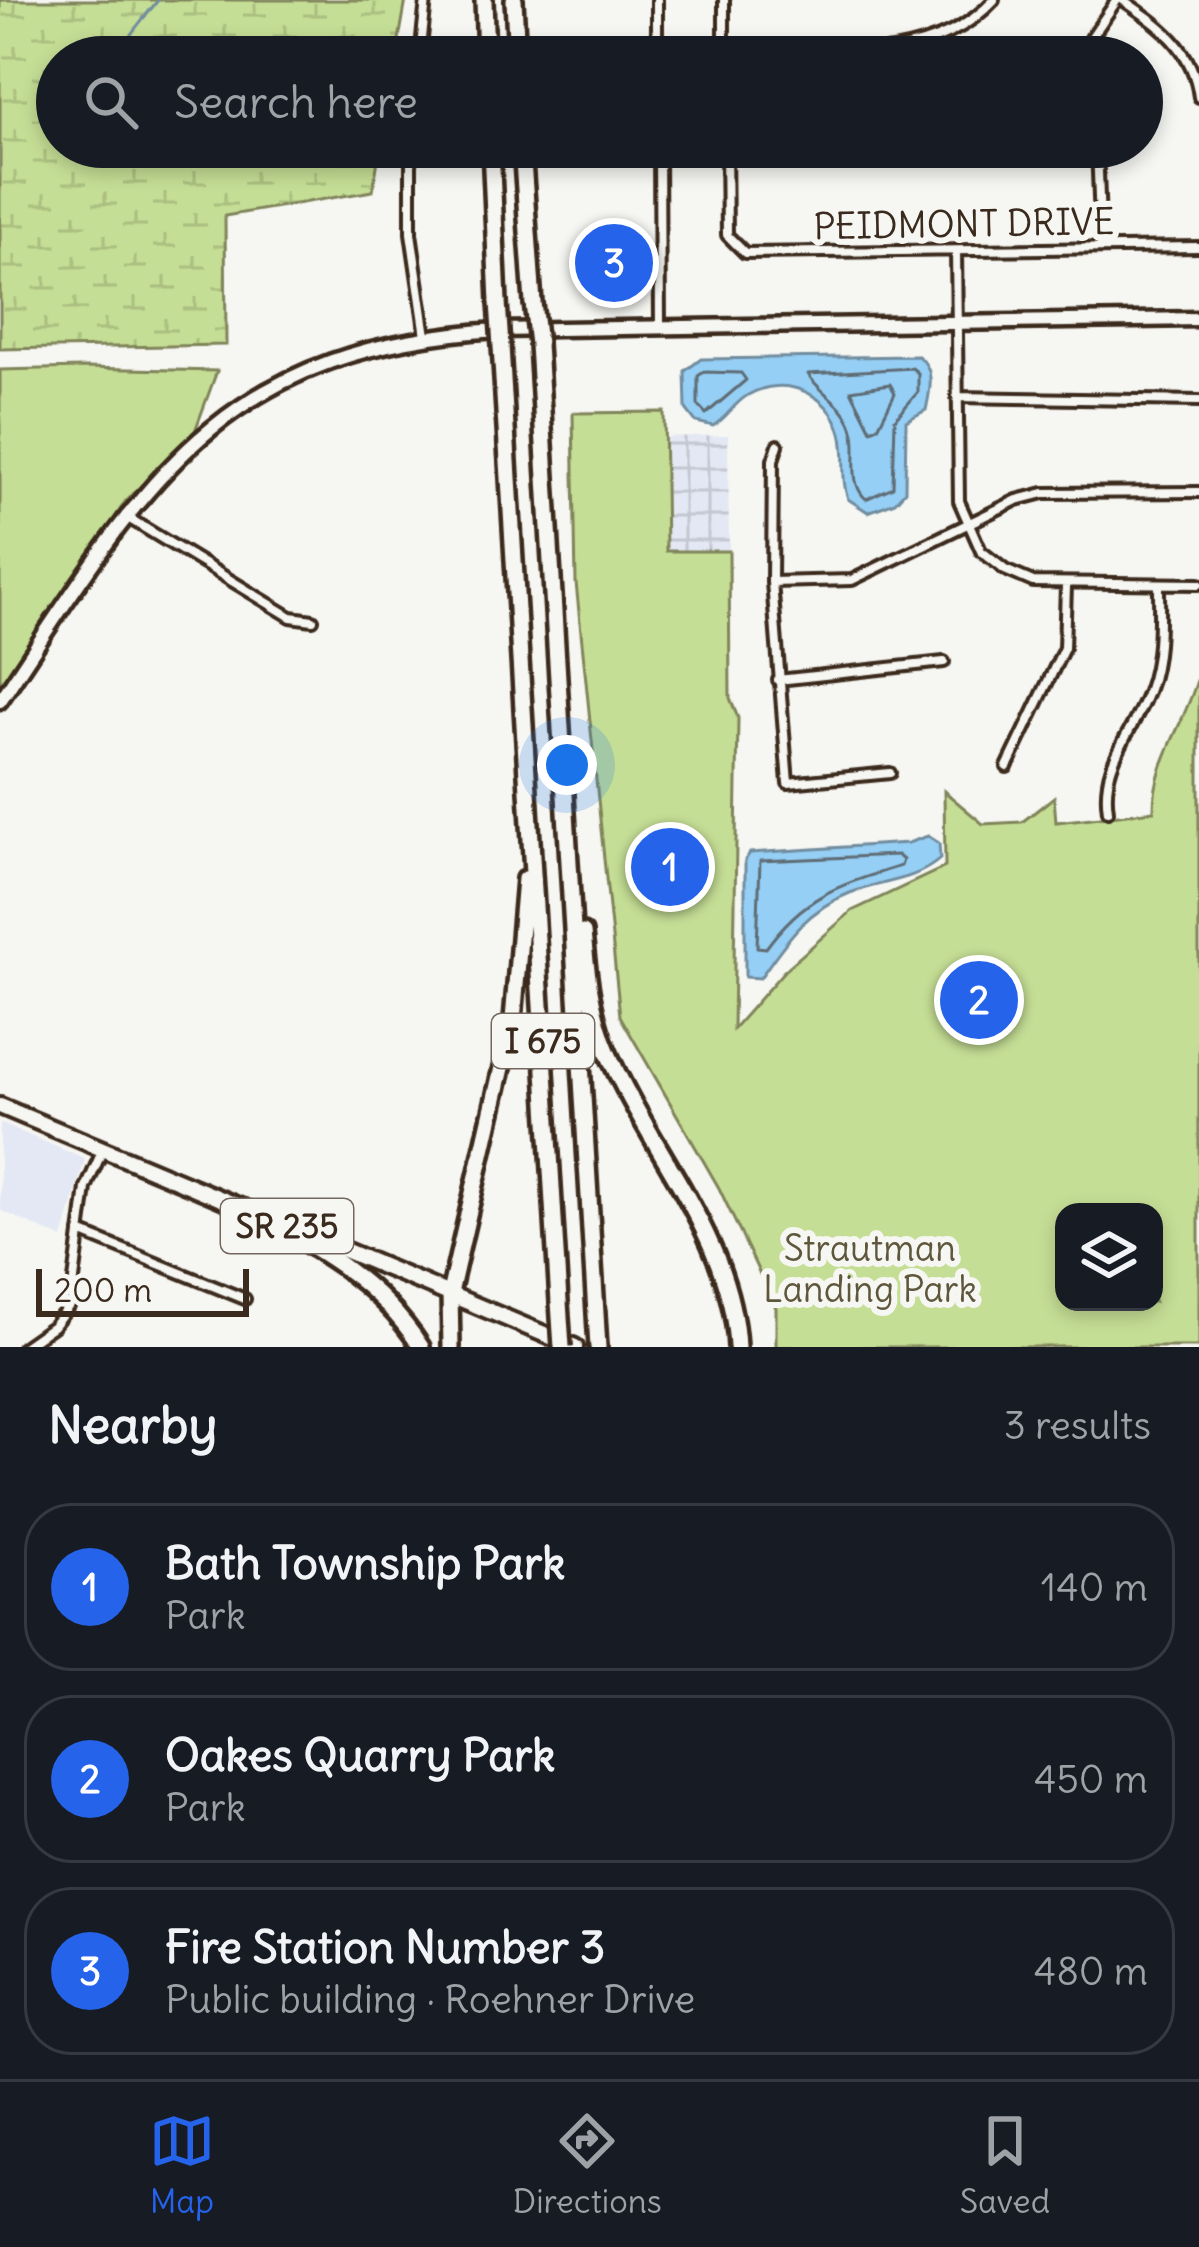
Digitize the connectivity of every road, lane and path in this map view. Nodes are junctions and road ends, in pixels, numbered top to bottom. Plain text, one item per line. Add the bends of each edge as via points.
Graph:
1 (426, 0) edge
2 (484, 0) edge
3 (514, 0) edge
4 (656, 0) edge
5 (724, 0) edge
6 (994, 0) edge
7 (1120, 0) edge
8 (423, 36) edge
9 (485, 36) edge
10 (516, 36) edge
11 (657, 36) edge
12 (724, 36) edge
13 (945, 36) edge
14 (1093, 36) edge
15 (1199, 97) edge
16 (411, 168) edge
17 (492, 168) edge
18 (523, 168) edge
19 (659, 168) edge
20 (726, 168) edge
21 (1098, 168) edge
22 (1199, 247) edge
23 (1101, 248) junction
24 (956, 250) junction
25 (1199, 320) edge
26 (956, 322) junction
27 (660, 328) junction
28 (426, 336) junction
29 (957, 397) junction
30 (1199, 401) edge
31 (778, 445) dead end
32 (1199, 492) edge
33 (124, 515) junction
34 (966, 525) junction
35 (772, 582) junction
36 (1199, 584) edge
37 (1066, 586) junction
38 (1159, 586) junction
39 (313, 620) dead end
40 (944, 662) dead end
41 (555, 676) junction
42 (778, 680) junction
43 (0, 701) edge
44 (1007, 766) dead end
45 (890, 773) dead end
46 (526, 780) junction
47 (1108, 812) dead end
48 (0, 1106) edge
49 (103, 1149) junction
50 (244, 1208) junction
51 (80, 1232) junction
52 (450, 1293) junction
53 (245, 1300) dead end
54 (23, 1347) edge
55 (421, 1347) edge
56 (451, 1347) edge
57 (562, 1347) edge
58 (575, 1347) edge
59 (598, 1347) edge
60 (737, 1347) edge

1 - 8 street
2 - 9 highway
3 - 10 highway
4 - 11 street
5 - 12 street
6 - 13 street
7 - 14 street
7 - 15 street via 1178,42
16 - 28 street
17 - 46 highway, I 675, bridge
18 - 41 highway, I 675, bridge
19 - 27 street
20 - 24 street, PEIDMONT DRIVE via 727,231 732,245 750,254
21 - 23 street
22 - 23 street, PEIDMONT DRIVE
23 - 24 street, PEIDMONT DRIVE
24 - 26 street
25 - 26 main road
26 - 27 main road
26 - 29 street
27 - 28 main road
28 - 33 main road via 350,354 254,398 184,450
29 - 30 street
29 - 34 street
31 - 35 street
32 - 34 street via 1044,493
33 - 39 street via 286,614
33 - 43 main road
34 - 35 street via 852,580
34 - 37 street via 1005,570
35 - 42 street
36 - 38 street
37 - 38 street
37 - 44 street via 1064,648
38 - 47 street via 1149,689 1113,754
40 - 42 street
41 - 59 highway, I 675
41 - 60 highway via 595,1020 716,1257
42 - 45 street via 788,783
46 - 52 highway via 513,1020
46 - 57 highway, I 675, bridge
48 - 49 main road, SR 235
49 - 50 main road, SR 235
49 - 51 street
50 - 52 main road, SR 235
50 - 55 highway via 343,1263
51 - 53 street
51 - 54 street via 71,1303
52 - 56 highway
52 - 58 main road, SR 235

